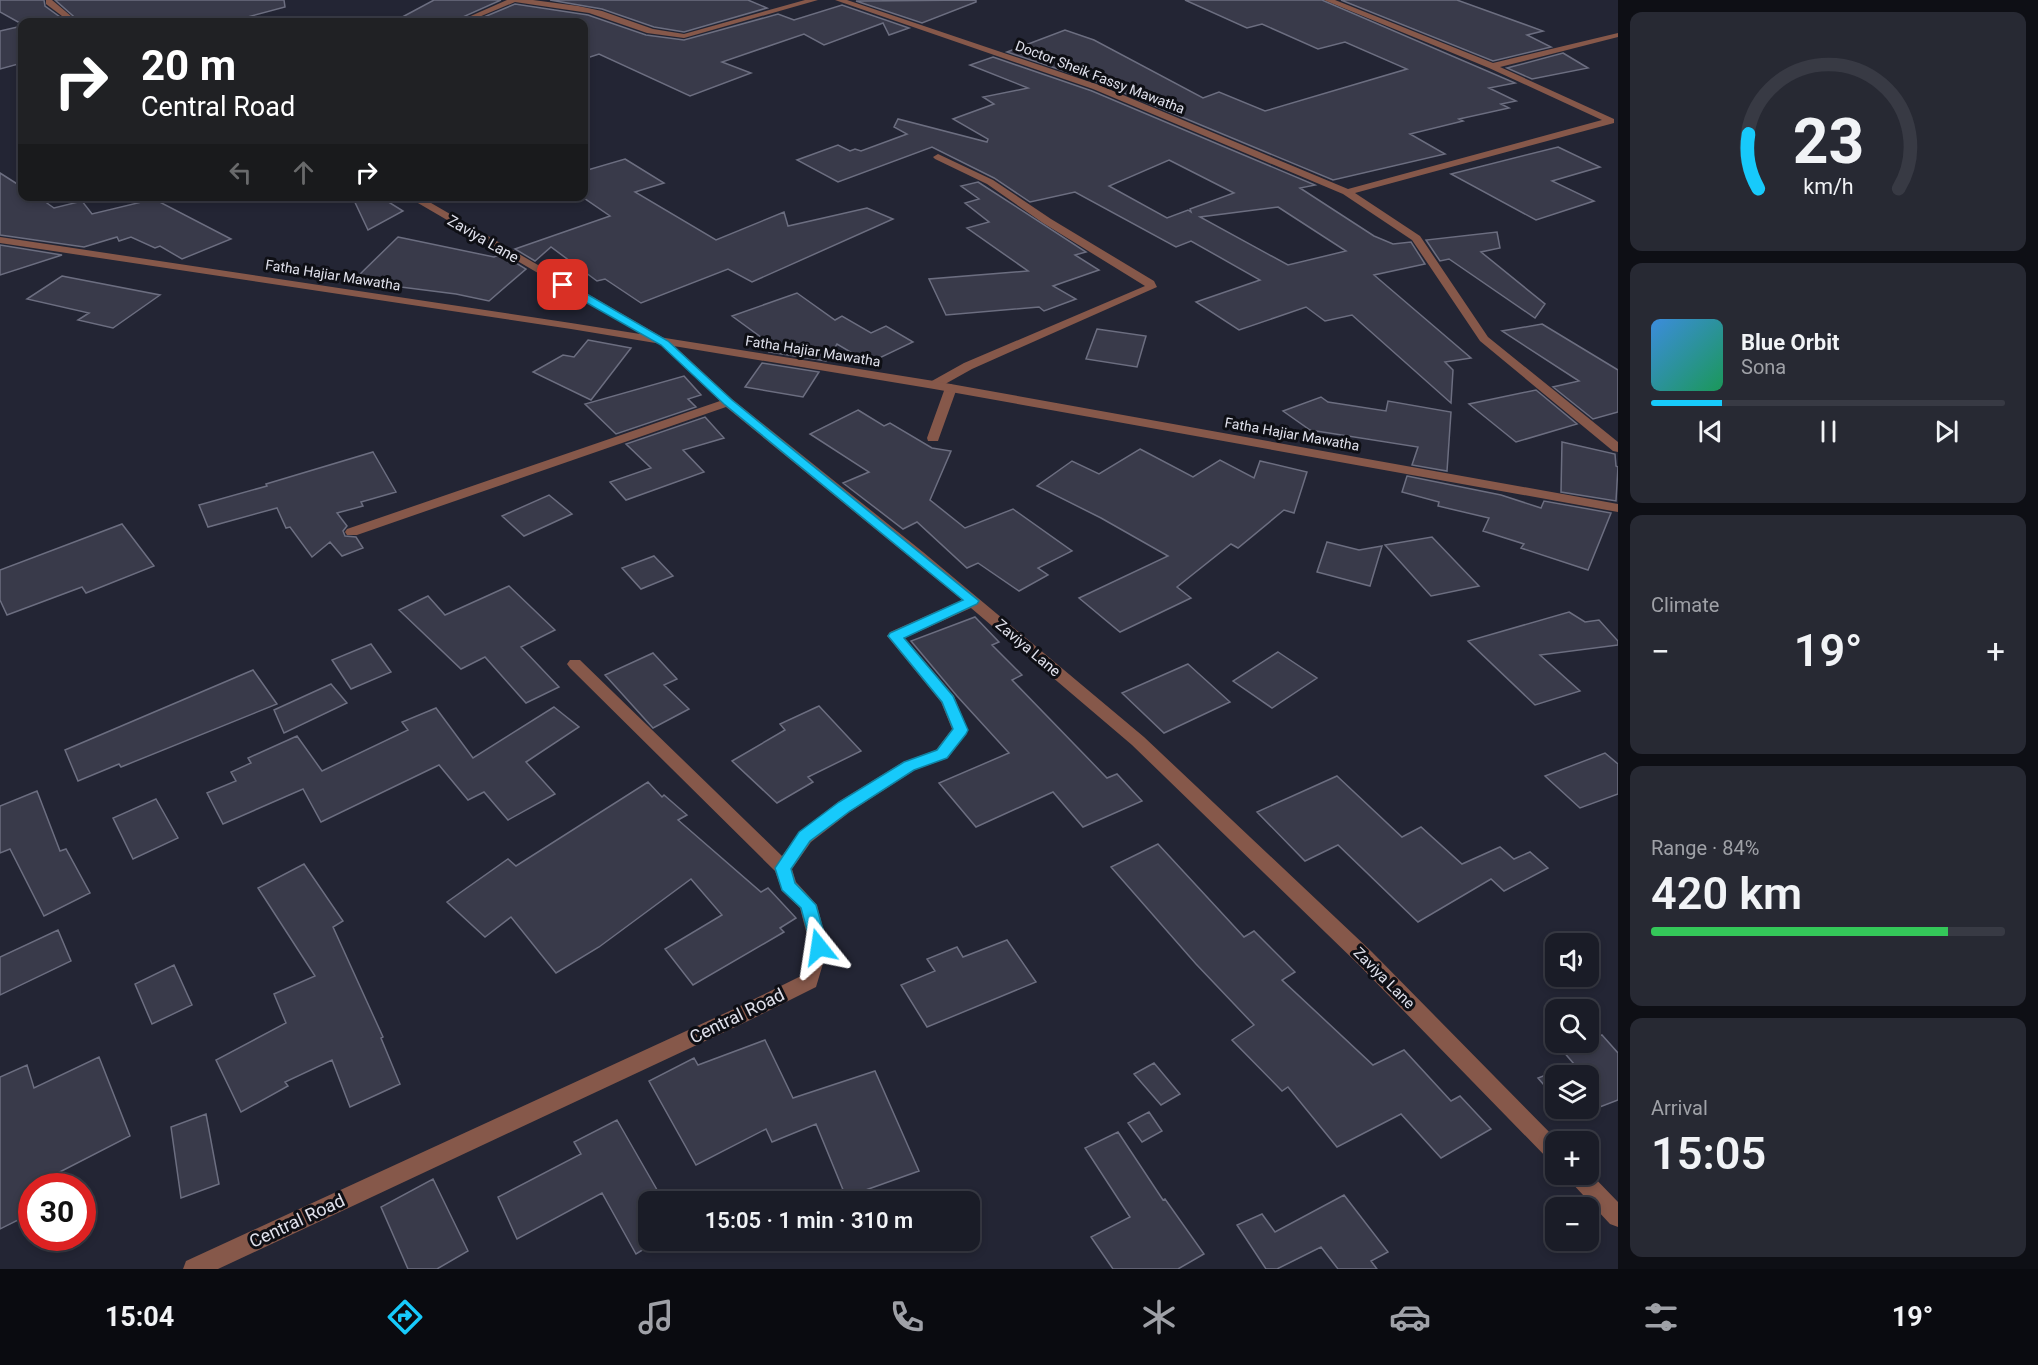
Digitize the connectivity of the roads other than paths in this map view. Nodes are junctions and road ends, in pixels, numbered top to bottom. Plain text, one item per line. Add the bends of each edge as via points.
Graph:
1 (514, 0) edge
2 (814, 0) edge
3 (839, 0) edge
4 (1328, 0) edge
5 (49, 2) dead end
6 (69, 18) edge
7 (471, 18) edge
8 (1618, 35) edge
9 (1492, 66) junction
10 (1615, 120) edge
11 (938, 157) dead end
12 (1347, 192) junction
13 (420, 201) edge
14 (0, 240) edge
15 (665, 343) junction
16 (934, 385) junction
17 (951, 388) junction
18 (728, 402) junction
19 (933, 438) dead end
20 (1618, 448) edge
21 (1618, 508) edge
22 (352, 532) dead end
23 (973, 601) junction
24 (574, 664) dead end
25 (783, 868) junction
26 (1545, 1142) edge
27 (1587, 1185) edge
28 (1618, 1217) edge
29 (194, 1269) edge

1 - 2 street via 599,14 647,32 684,36
1 - 7 street
3 - 12 street, Doctor Sheik Fassy Mawatha via 1096,87
4 - 9 street
5 - 6 street
8 - 9 street
9 - 10 street
10 - 12 street
11 - 16 street via 990,182 1126,267 1151,287 968,366
12 - 20 street, Doctor Sheik Fassy Mawatha via 1416,238 1484,339
13 - 15 street, Zaviya Lane
14 - 15 street, Fatha Hajiar Mawatha
15 - 16 street, Fatha Hajiar Mawatha
15 - 18 street, Zaviya Lane
16 - 17 street, Fatha Hajiar Mawatha
17 - 19 street
17 - 21 street, Fatha Hajiar Mawatha
18 - 22 street
18 - 23 street, Zaviya Lane
23 - 25 street via 895,636 948,700 960,730 942,754 909,766 805,837
23 - 26 street, Zaviya Lane via 1138,741 1365,958
24 - 25 street, Central Road
25 - 29 street, Central Road via 788,886 808,905 819,947 809,981
27 - 28 street

